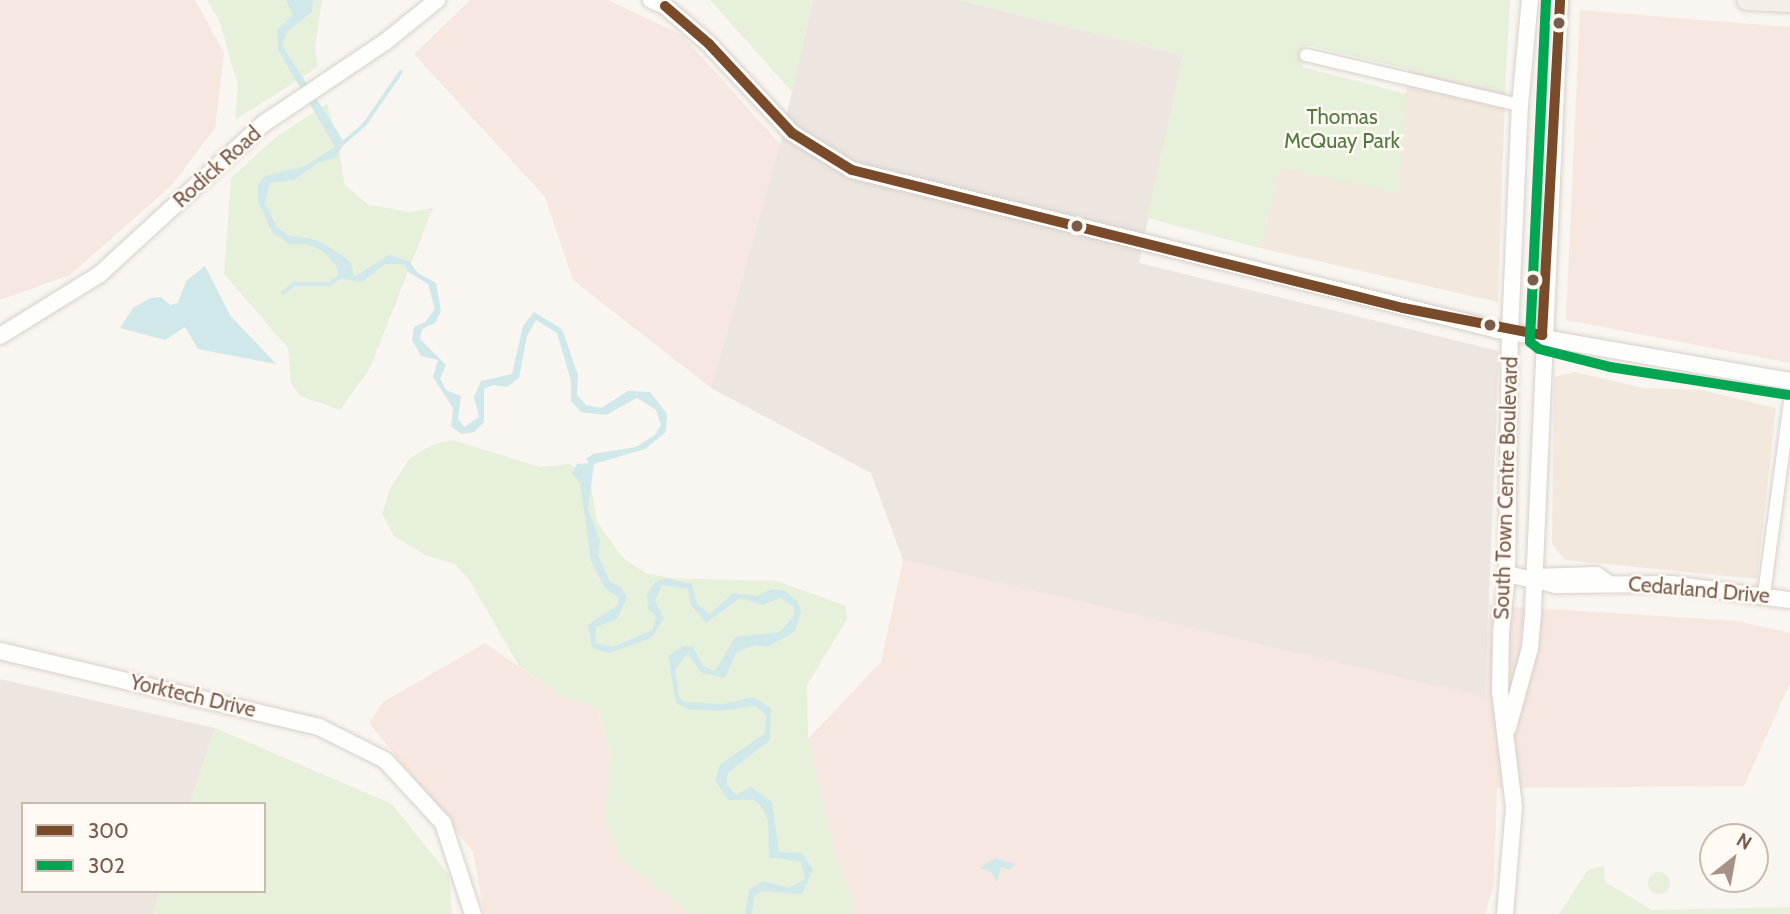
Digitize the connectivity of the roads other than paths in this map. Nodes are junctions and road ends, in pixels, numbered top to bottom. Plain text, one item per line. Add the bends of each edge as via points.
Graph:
1 (437, 0) edge
2 (651, 0) edge
3 (1530, 0) edge
4 (1560, 0) edge
5 (1746, 0) edge
6 (1790, 2) edge
7 (1306, 55) dead end
8 (1520, 105) junction
9 (1510, 332) junction
10 (1542, 335) junction
11 (0, 336) edge
12 (1790, 381) edge
13 (1790, 402) edge
14 (1507, 574) junction
15 (1533, 577) junction
16 (1764, 594) junction
17 (1790, 600) edge
18 (0, 651) edge
19 (1501, 666) junction
20 (1526, 666) junction
21 (1508, 728) junction
22 (473, 914) edge
23 (1505, 914) edge

1 - 11 street, Rodick Road via 374,49 277,113 100,274
2 - 9 street via 665,6 709,44 792,133 852,170
3 - 8 street, South Town Centre Boulevard
4 - 10 street, South Town Centre Boulevard
5 - 6 main road
7 - 8 street
8 - 9 street, South Town Centre Boulevard
9 - 10 street
9 - 14 street, South Town Centre Boulevard
10 - 12 street via 1612,353
10 - 15 street, South Town Centre Boulevard
13 - 16 street
14 - 15 street, Cedarland Drive
14 - 19 street, South Town Centre Boulevard
15 - 16 street, Cedarland Drive via 1580,587 1608,583
15 - 20 street, South Town Centre Boulevard
16 - 17 street, Cedarland Drive
18 - 22 street, Yorktech Drive via 319,727 396,773 443,823
19 - 20 street
19 - 21 street, South Town Centre Boulevard via 1500,692
20 - 21 street, South Town Centre Boulevard
21 - 23 street, South Town Centre Boulevard via 1514,807

